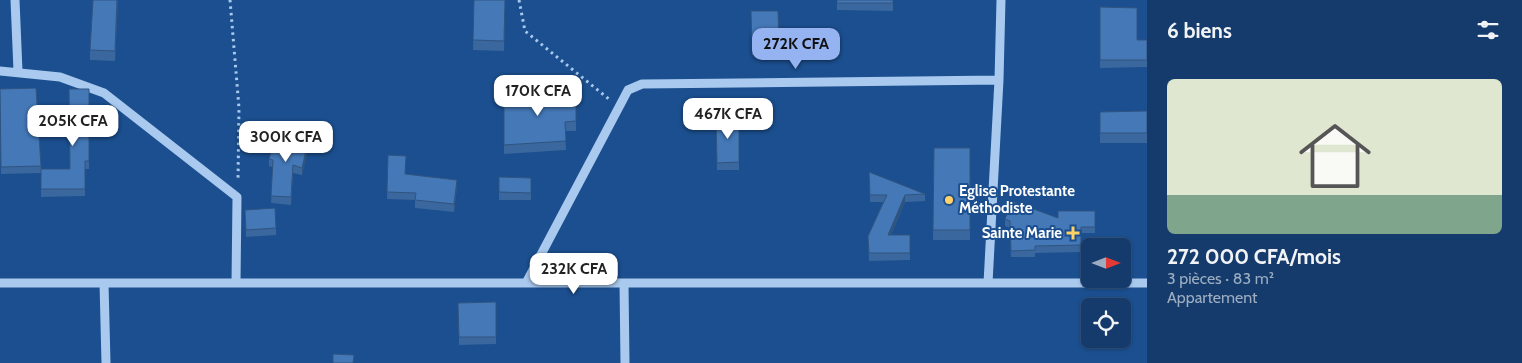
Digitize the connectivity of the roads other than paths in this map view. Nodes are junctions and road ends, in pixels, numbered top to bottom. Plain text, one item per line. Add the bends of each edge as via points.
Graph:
1 (15, 0) edge
2 (1000, 0) edge
3 (0, 71) edge
4 (18, 72) junction
5 (999, 80) junction
6 (0, 283) edge
7 (104, 283) junction
8 (236, 283) junction
9 (526, 283) junction
10 (624, 283) junction
11 (988, 283) junction
12 (1147, 283) edge
13 (106, 363) edge
14 (625, 363) edge

1 - 4 street
2 - 5 street
3 - 4 street
4 - 8 street via 60,77 104,93 237,196
5 - 9 street via 642,84 628,90
5 - 11 street
6 - 7 street
7 - 8 street
7 - 13 street
8 - 9 street
9 - 10 street
10 - 11 street
10 - 14 street
11 - 12 street

